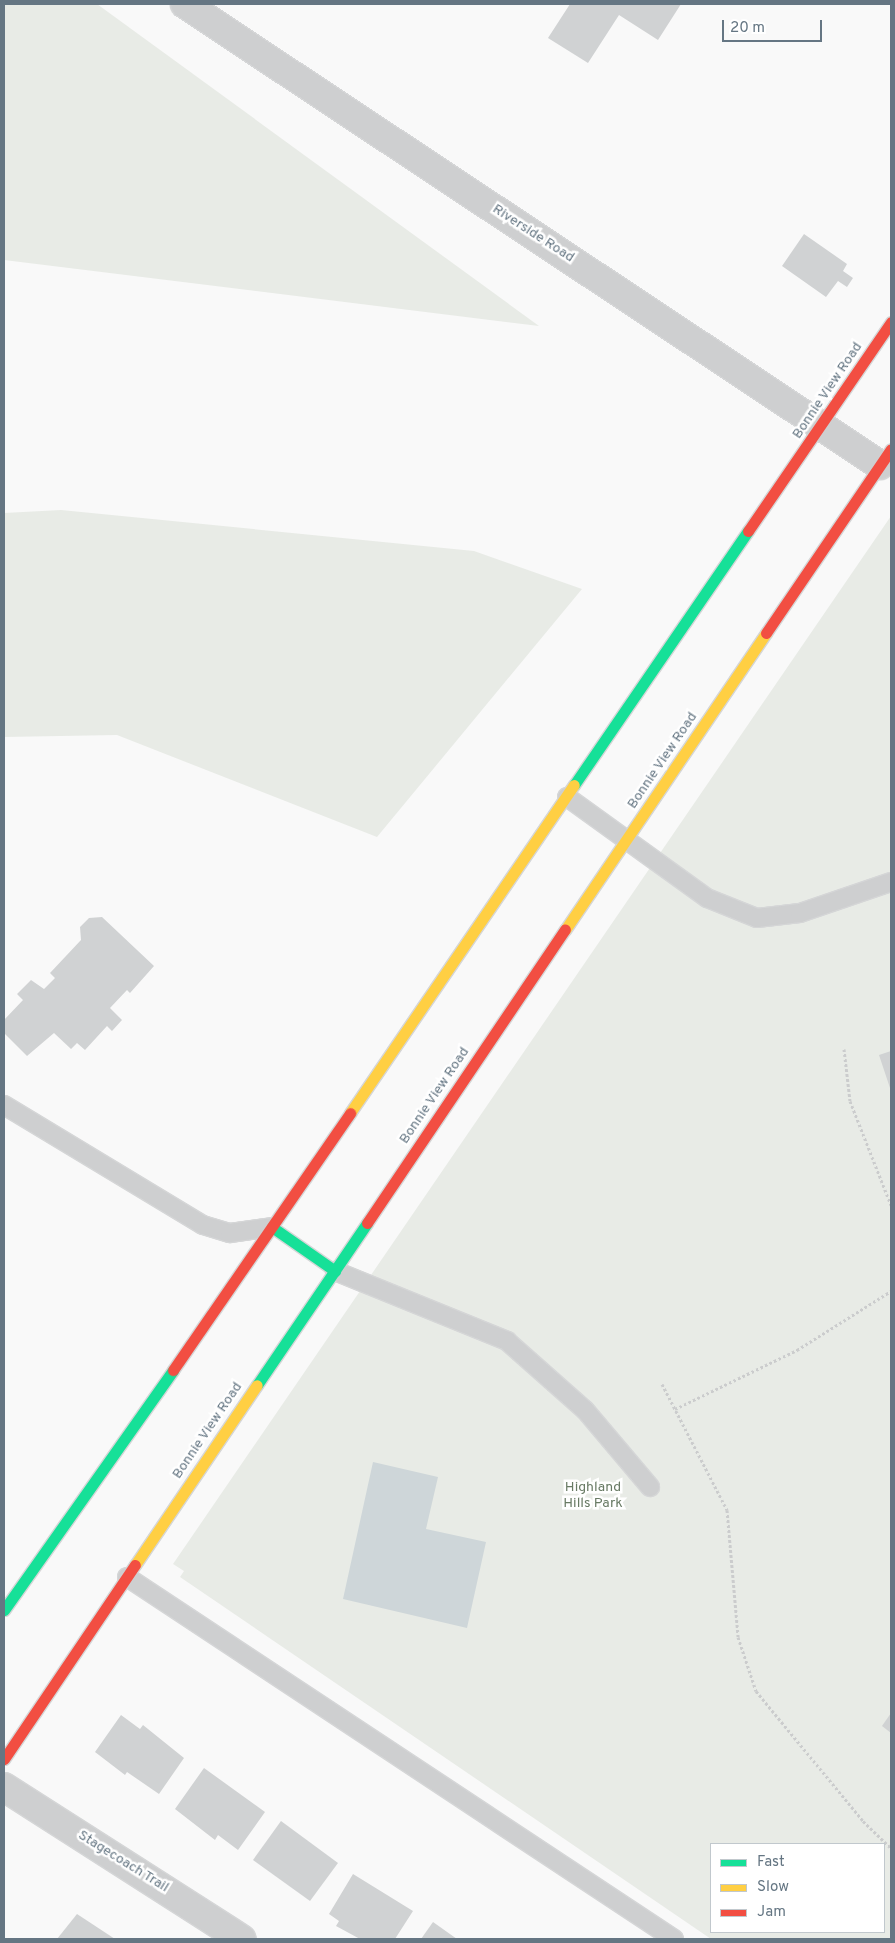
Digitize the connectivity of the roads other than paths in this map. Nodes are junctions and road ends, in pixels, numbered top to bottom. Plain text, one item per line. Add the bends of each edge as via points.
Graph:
1 (185, 4) edge
2 (891, 322) edge
3 (822, 428) junction
4 (886, 457) edge
5 (567, 797) junction
6 (627, 840) junction
7 (891, 882) edge
8 (4, 1105) edge
9 (272, 1228) junction
10 (335, 1270) junction
11 (650, 1487) dead end
12 (128, 1577) junction
13 (4, 1610) edge
14 (4, 1759) edge
15 (4, 1787) edge
16 (209, 1930) edge
17 (242, 1939) edge
18 (674, 1939) edge

1 - 3 street, Riverside Road via 351,118 659,315
2 - 3 main road, Bonnie View Road
3 - 4 street, Riverside Road
3 - 5 main road, Bonnie View Road
4 - 6 main road, Bonnie View Road
5 - 6 lane
5 - 9 main road, Bonnie View Road
6 - 7 lane via 707,898 756,918 800,913
6 - 10 main road, Bonnie View Road
8 - 9 lane via 203,1225 230,1232
9 - 10 main road
9 - 13 main road, Bonnie View Road
10 - 11 lane via 507,1341 585,1410
10 - 12 main road, Bonnie View Road
12 - 14 main road, Bonnie View Road
12 - 18 lane
15 - 16 street, Stagecoach Trail
16 - 17 street, Stagecoach Trail

